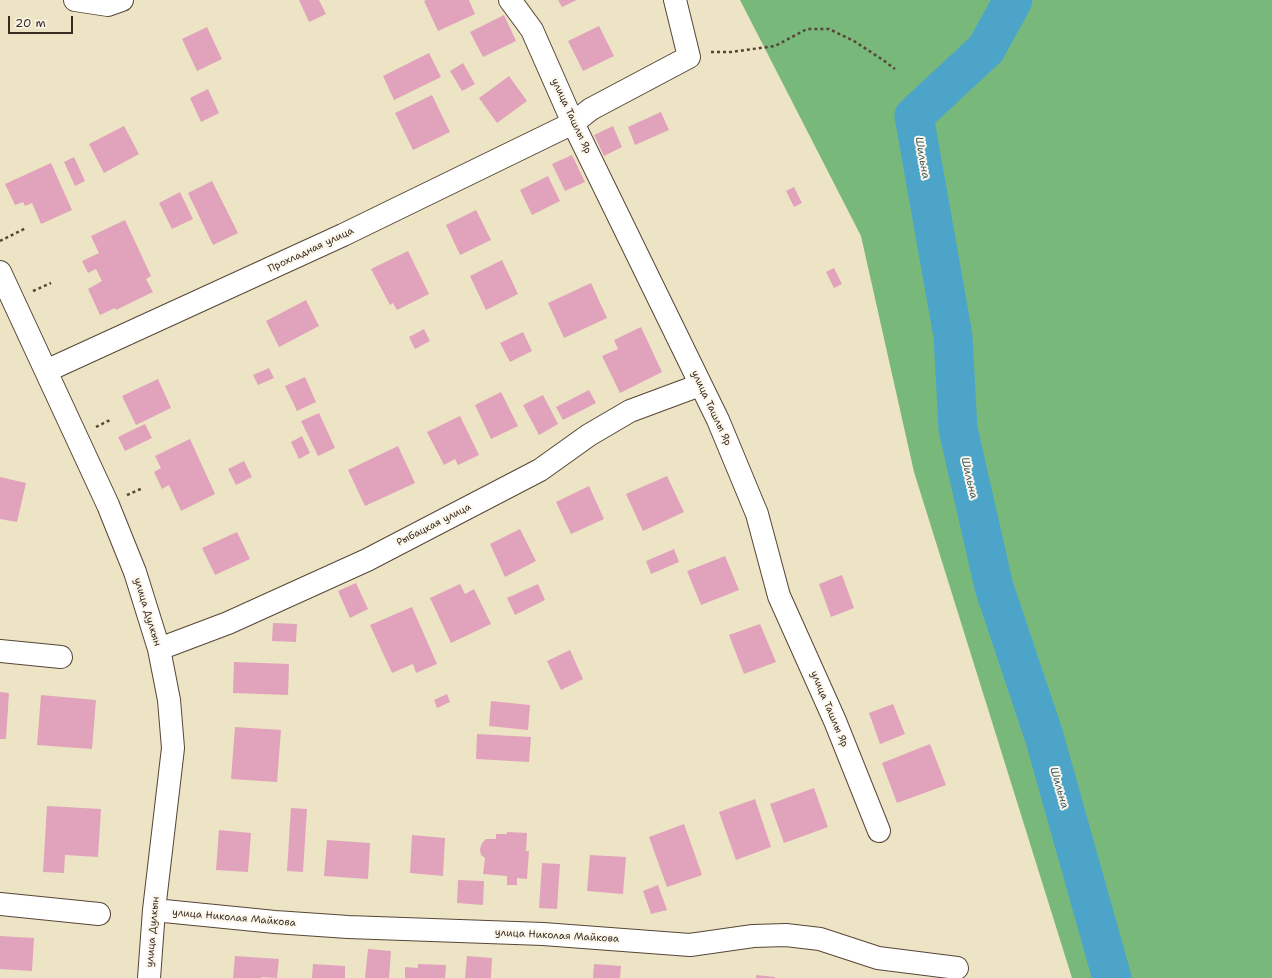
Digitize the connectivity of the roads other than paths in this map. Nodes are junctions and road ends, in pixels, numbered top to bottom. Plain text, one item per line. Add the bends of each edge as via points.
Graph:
1 (75, 0) edge
2 (510, 0) edge
3 (675, 0) edge
4 (115, 3) edge
5 (573, 123) junction
6 (0, 272) edge
7 (46, 371) junction
8 (700, 385) junction
9 (159, 649) junction
10 (0, 651) edge
11 (61, 657) dead end
12 (879, 831) dead end
13 (0, 904) edge
14 (154, 910) junction
15 (99, 914) dead end
16 (956, 968) dead end
17 (149, 978) edge

1 - 4 street
2 - 5 street, улица Ташлы Яр via 532,30
3 - 5 street, Прохладная улица via 689,57 591,109
5 - 7 street, Прохладная улица via 343,235
5 - 8 street, улица Ташлы Яр
6 - 7 street, улица Дулкын
7 - 9 street, улица Дулкын via 108,505 135,572
8 - 9 street, Рыбацкая улица via 630,411 540,470 367,560 228,623
8 - 12 street, улица Ташлы Яр via 757,514 779,596 835,721
9 - 14 street, улица Дулкын via 169,700 173,748
10 - 11 street
13 - 15 street
14 - 16 street, улица Николая Майкова via 348,927 543,934 690,945 753,936 786,935 820,939 878,958
14 - 17 street, улица Дулкын

